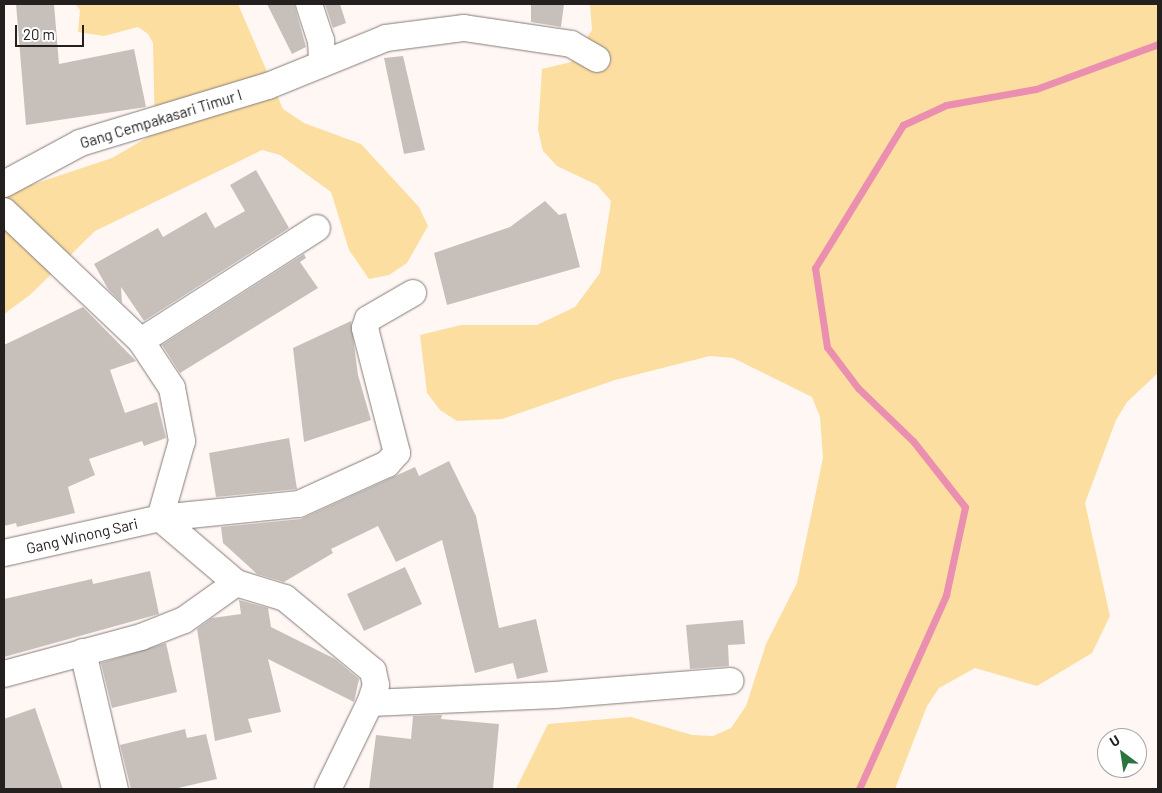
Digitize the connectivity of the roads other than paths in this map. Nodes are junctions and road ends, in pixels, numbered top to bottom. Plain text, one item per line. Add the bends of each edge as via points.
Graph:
1 (309, 4) edge
2 (597, 59) dead end
3 (322, 62) junction
4 (4, 184) edge
5 (4, 211) edge
6 (317, 228) dead end
7 (413, 293) dead end
8 (141, 341) junction
9 (160, 518) junction
10 (4, 553) edge
11 (236, 583) junction
12 (84, 652) junction
13 (4, 674) edge
14 (730, 681) dead end
15 (370, 703) junction
16 (116, 789) edge
17 (328, 789) edge

1 - 3 street via 321,40
2 - 3 street, Gang Cempakasari Timur I via 571,44 464,28 386,38
3 - 4 street, Gang Cempakasari Timur I via 268,86 80,143
5 - 8 street
6 - 8 street
7 - 9 street, Gang Winong Sari via 368,319 365,328 398,453 387,464 299,504
8 - 9 street via 172,388 179,409 182,441
9 - 10 street, Gang Winong Sari
9 - 11 street
11 - 12 street via 184,620
11 - 15 street via 285,598 371,668 376,686
12 - 13 street
12 - 16 street
14 - 15 street via 555,695
15 - 17 street

